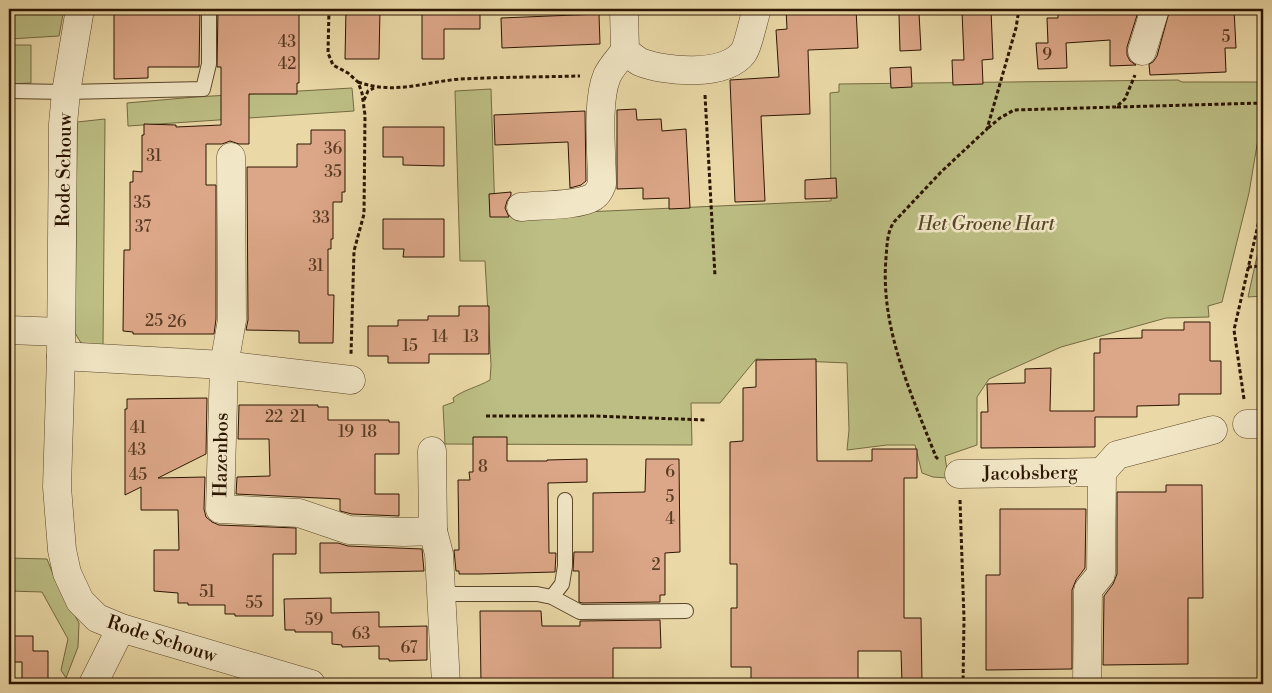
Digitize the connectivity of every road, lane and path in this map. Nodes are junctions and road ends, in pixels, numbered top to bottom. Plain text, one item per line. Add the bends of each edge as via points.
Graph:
1 (80, 9) edge
2 (209, 9) edge
3 (329, 9) edge
4 (624, 9) edge
5 (757, 9) edge
6 (1018, 9) edge
7 (1155, 9) edge
8 (624, 51) junction
9 (1142, 51) joint
10 (704, 70) junction
11 (608, 75) junction
12 (358, 82) junction
13 (374, 88) junction
14 (9, 91) edge
15 (66, 92) junction
16 (1263, 103) edge
17 (364, 104) junction
18 (1116, 107) junction
19 (987, 129) junction
20 (232, 157) dead end
21 (1263, 203) edge
22 (521, 206) dead end
23 (1263, 266) edge
24 (1248, 267) junction
25 (715, 276) dead end
26 (9, 330) edge
27 (61, 344) junction
28 (224, 365) junction
29 (351, 380) joint
30 (486, 416) dead end
31 (707, 420) dead end
32 (1255, 424) edge
33 (1212, 430) dead end
34 (432, 451) dead end
35 (1102, 472) junction
36 (959, 474) junction
37 (565, 500) dead end
38 (433, 531) junction
39 (442, 594) junction
40 (552, 597) junction
41 (686, 610) dead end
42 (121, 628) junction
43 (93, 684) edge
44 (311, 684) edge
45 (446, 684) edge
46 (963, 684) edge
47 (1087, 684) edge

1 - 15 street, Rode Schouw
2 - 15 lane via 209,64 203,89
3 - 12 path via 328,53 333,65
4 - 8 street
5 - 10 street via 744,53 726,65
6 - 19 path via 1016,28
7 - 9 street
8 - 10 street via 639,61 662,68
8 - 11 street
9 - 18 path via 1126,99
10 - 25 path
11 - 13 path via 459,80
11 - 22 street via 601,106 602,184 599,192 583,201
12 - 13 path
12 - 17 path
13 - 17 path via 368,91
14 - 15 lane
15 - 27 street, Rode Schouw
16 - 18 path
17 - 29 path via 364,214 354,251
18 - 19 path via 1014,110
19 - 36 path via 894,222 886,252 884,278 889,324 904,376 936,457
20 - 28 street, Hazenbos via 232,320
21 - 24 path
23 - 24 path
24 - 32 path via 1234,330
26 - 27 street
27 - 28 street
27 - 42 street, Rode Schouw via 57,487 62,550 67,573 80,601 97,618
28 - 29 street
28 - 38 street, Hazenbos via 220,509 299,513 349,530
30 - 31 path
33 - 35 street, Jacobsberg via 1117,456
34 - 38 street
35 - 36 street, Jacobsberg
35 - 47 street, Jacobsberg via 1101,574 1088,590
36 - 46 path
37 - 40 lane via 565,566 562,584
38 - 39 street via 439,554
39 - 40 lane via 537,594
39 - 45 street
40 - 41 lane via 580,612
42 - 43 street
42 - 44 street, Rode Schouw

